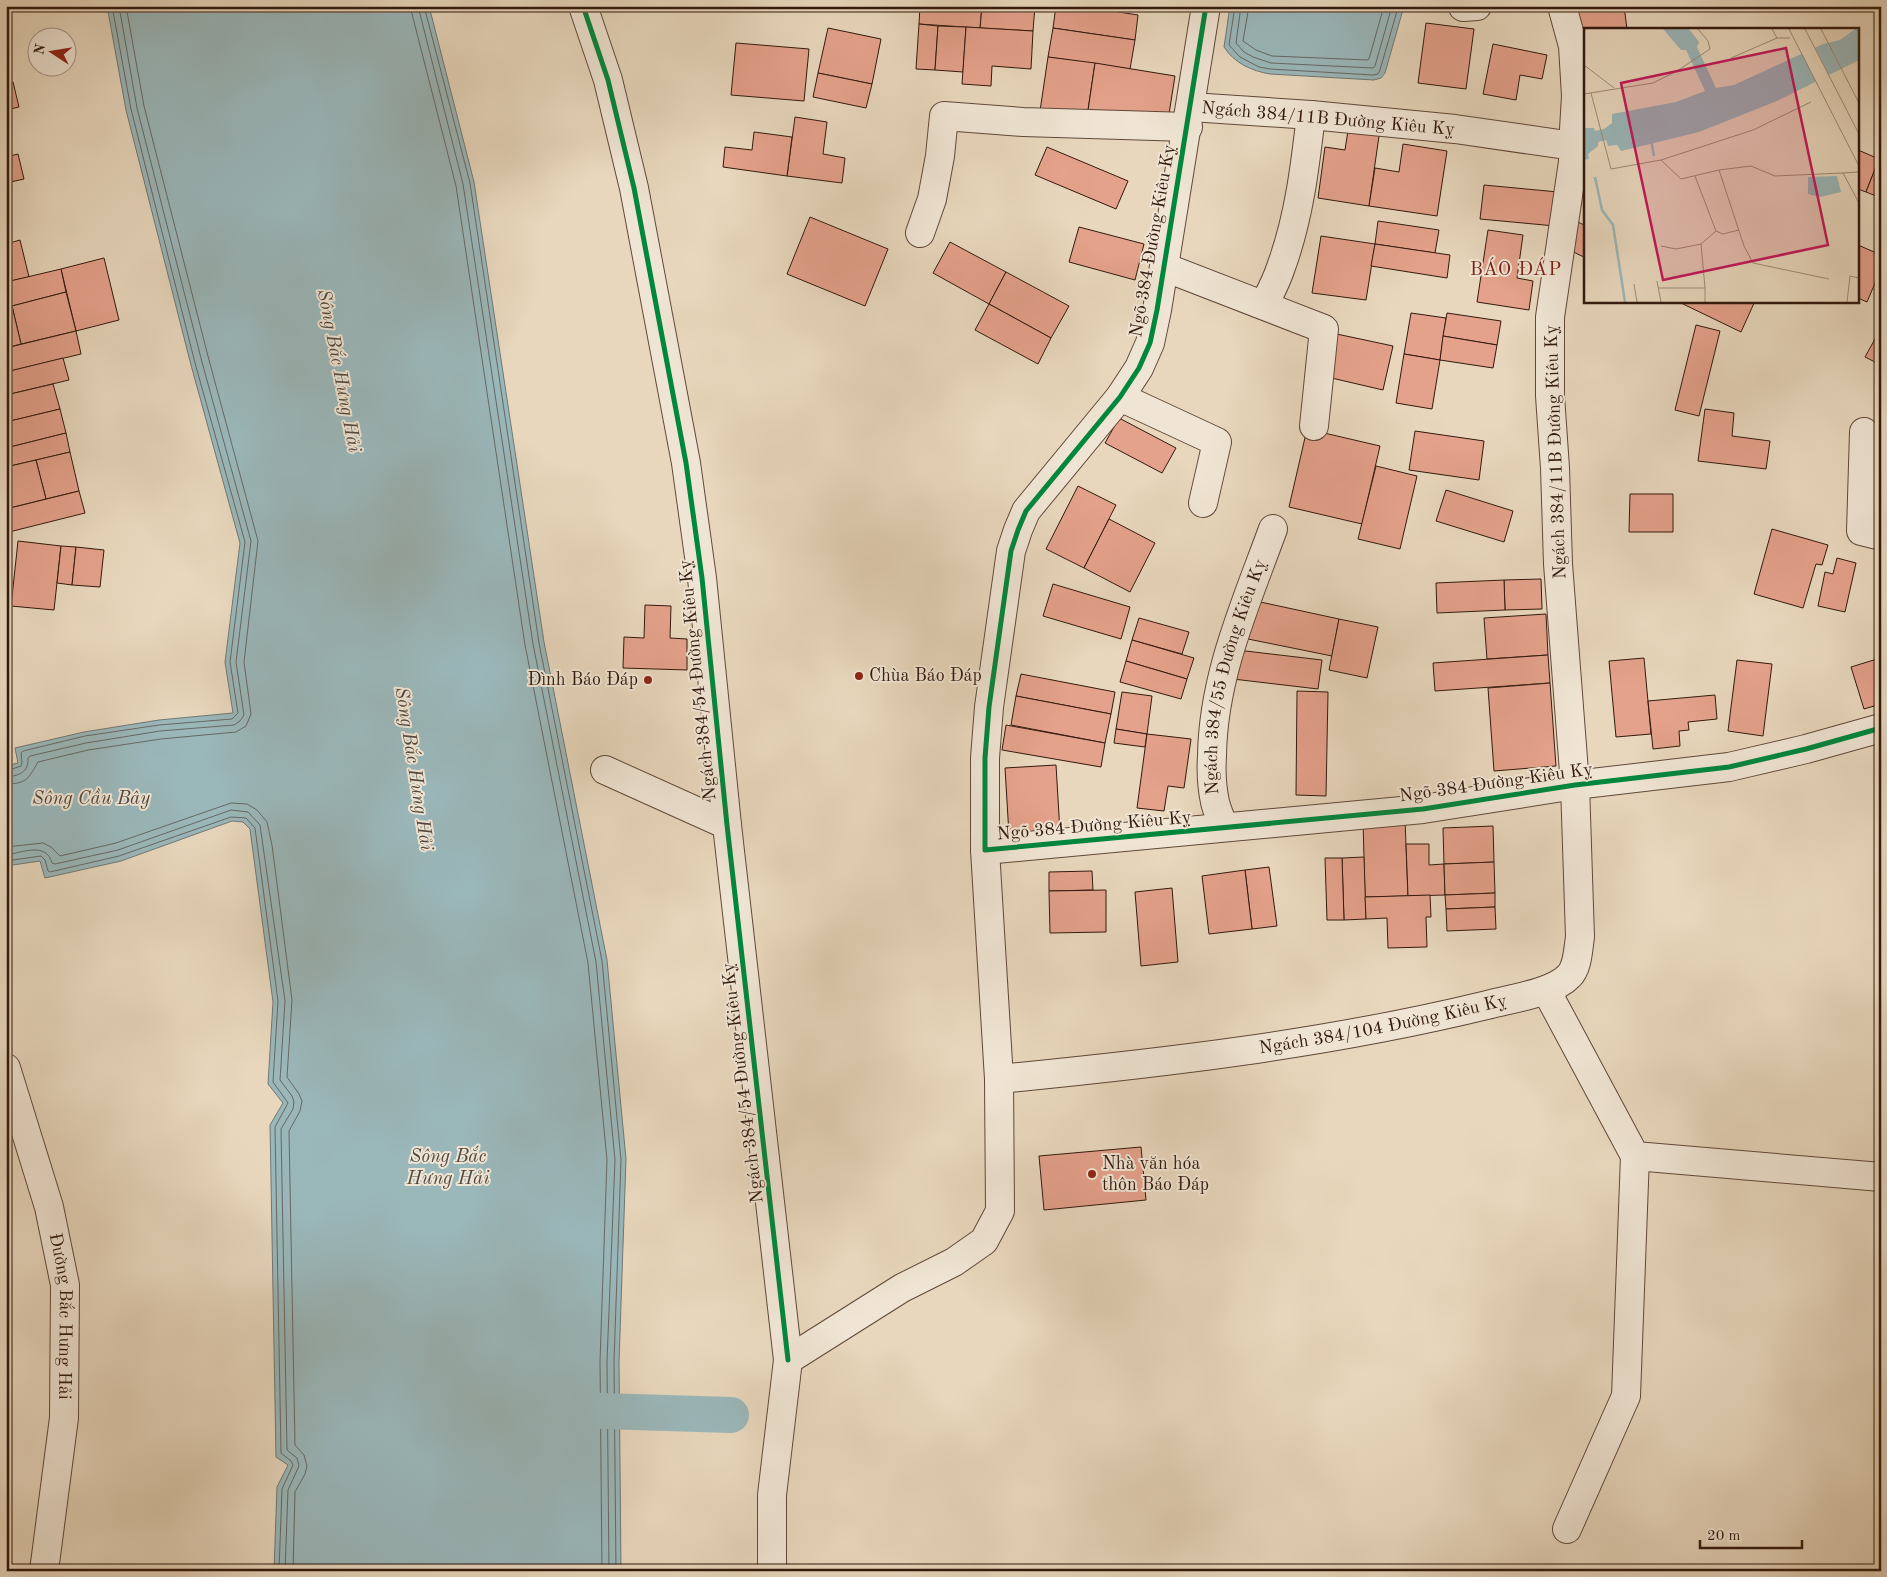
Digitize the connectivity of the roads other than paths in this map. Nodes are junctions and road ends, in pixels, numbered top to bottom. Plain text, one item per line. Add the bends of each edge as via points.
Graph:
1 (583, 6) edge
2 (1206, 6) edge
3 (1478, 6) edge
4 (1562, 6) edge
5 (1463, 7) edge
6 (1310, 115) junction
7 (1189, 117) junction
8 (1580, 147) edge
9 (920, 233) dead end
10 (1164, 267) junction
11 (1264, 306) junction
12 (1120, 397) junction
13 (1314, 426) dead end
14 (1864, 432) dead end
15 (1203, 503) dead end
16 (1273, 528) dead end
17 (1881, 536) edge
18 (1881, 728) edge
19 (605, 770) dead end
20 (1576, 785) junction
21 (727, 825) junction
22 (1224, 827) junction
23 (984, 850) junction
24 (1546, 990) junction
25 (6, 1068) edge
26 (999, 1079) junction
27 (1635, 1156) junction
28 (1881, 1176) edge
29 (788, 1360) junction
30 (1567, 1529) dead end
31 (44, 1571) edge
32 (772, 1571) edge

1 - 21 street, Ngách 384/54 Đường Kiêu Kỵ via 608,80 634,188 686,463 702,578
2 - 7 street, Ngõ 384 Đường Kiêu Kỵ
3 - 5 street
4 - 8 street via 1572,46
6 - 7 street, Ngách 384/11B Đường Kiêu Kỵ
6 - 8 street, Ngách 384/11B Đường Kiêu Kỵ via 1455,129
6 - 11 street via 1296,216 1281,267
7 - 9 street, Ngách 384/11B Đường Kiêu Kỵ via 1023,122 944,116 932,199
7 - 10 street, Ngõ 384 Đường Kiêu Kỵ
8 - 20 street, Ngách 384/11B Đường Kiêu Kỵ via 1573,162 1550,317 1550,396 1558,564
10 - 11 street
10 - 12 street, Ngõ 384 Đường Kiêu Kỵ via 1150,343 1139,368
11 - 13 street via 1324,328
12 - 15 street via 1217,442
12 - 23 street, Ngõ 384 Đường Kiêu Kỵ via 1026,511 1011,551 989,706
14 - 17 street via 1861,531
16 - 22 street, Ngách 384/55 Đường Kiêu Kỵ via 1231,647 1215,708 1212,770 1215,801
18 - 20 street, Ngõ 384 Đường Kiêu Kỵ via 1729,767
19 - 21 street
20 - 22 street, Ngõ 384 Đường Kiêu Kỵ via 1423,809
20 - 24 street, Ngách 384/104 Đường Kiêu Kỵ via 1580,937 1569,976
21 - 29 street, Ngách 384/54 Đường Kiêu Kỵ
22 - 23 street, Ngõ 384 Đường Kiêu Kỵ
23 - 26 street
24 - 26 street, Ngách 384/104 Đường Kiêu Kỵ via 1428,1019 1322,1038 1128,1066
24 - 27 street
25 - 31 street, Đường Bắc Hưng Hải via 50,1207 65,1286 64,1418
26 - 29 street via 1000,1211 984,1241
27 - 28 street
27 - 30 street via 1626,1396
29 - 32 street, Ngách 384/54 Đường Kiêu Kỵ via 772,1495

